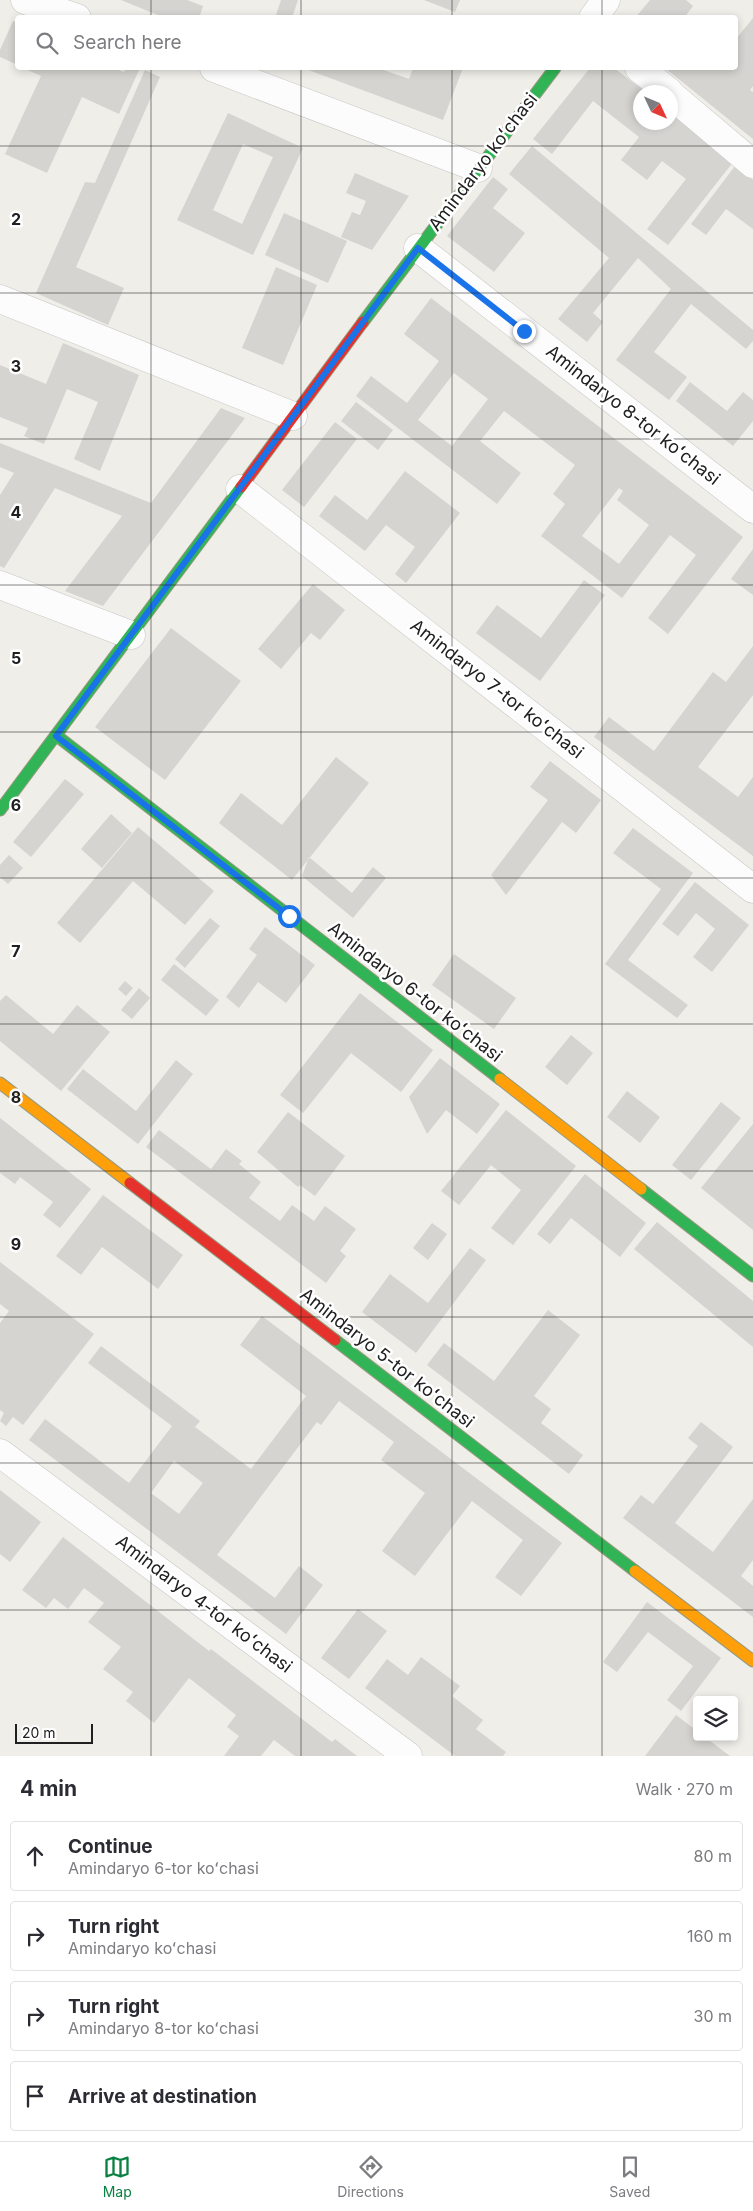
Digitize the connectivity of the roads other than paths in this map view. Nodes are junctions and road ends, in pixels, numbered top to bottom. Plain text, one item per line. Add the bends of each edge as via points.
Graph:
1 (25, 0) edge
2 (606, 0) edge
3 (68, 15) edge
4 (595, 15) edge
5 (219, 70) edge
6 (553, 70) edge
7 (641, 70) edge
8 (660, 85) edge
9 (678, 100) edge
10 (753, 164) edge
11 (478, 168) junction
12 (418, 248) junction
13 (0, 299) edge
14 (293, 416) junction
15 (240, 489) junction
16 (753, 510) edge
17 (0, 585) edge
18 (131, 635) junction
19 (56, 736) junction
20 (0, 810) edge
21 (753, 889) edge
22 (0, 1083) edge
23 (753, 1276) edge
24 (0, 1453) edge
25 (753, 1661) edge
26 (408, 1756) edge

1 - 3 street
2 - 4 street
5 - 11 street
6 - 11 street, Amindaryo koʻchasi
7 - 8 street
9 - 10 street
11 - 12 street, Amindaryo koʻchasi
12 - 14 street, Amindaryo koʻchasi
12 - 16 street, Amindaryo 8-tor koʻchasi
13 - 14 street
14 - 15 street, Amindaryo koʻchasi
15 - 18 street, Amindaryo koʻchasi
15 - 21 street, Amindaryo 7-tor koʻchasi
17 - 18 street
18 - 19 street, Amindaryo koʻchasi
19 - 20 street, Amindaryo koʻchasi
19 - 23 street, Amindaryo 6-tor koʻchasi
22 - 25 street, Amindaryo 5-tor koʻchasi
24 - 26 street, Amindaryo 4-tor koʻchasi

